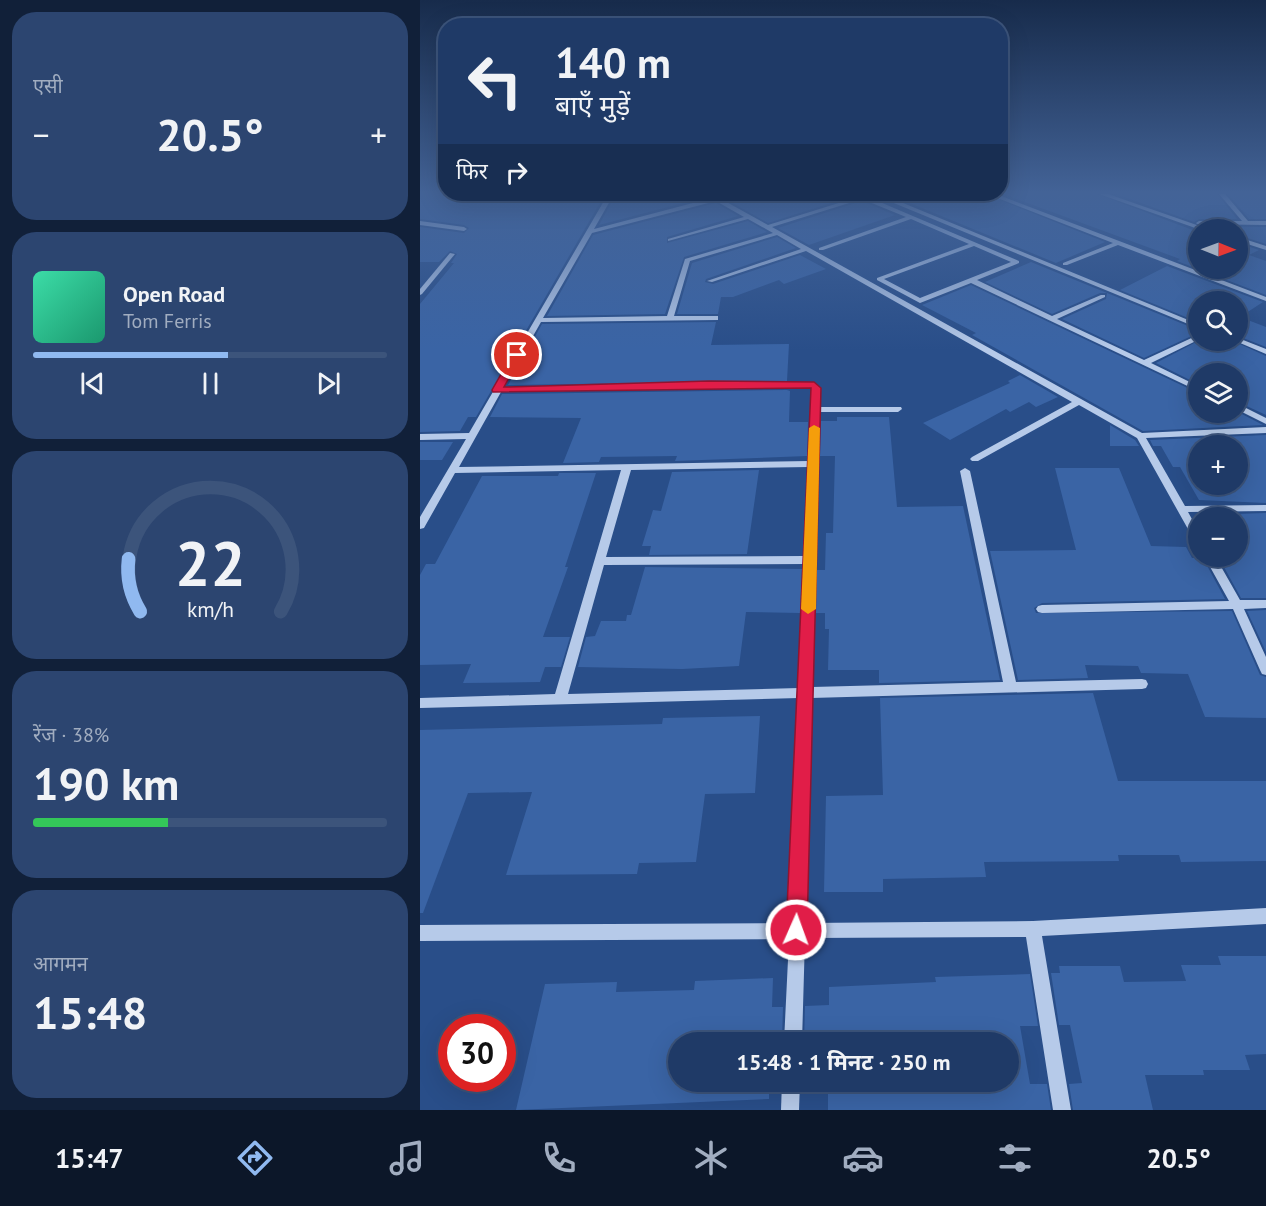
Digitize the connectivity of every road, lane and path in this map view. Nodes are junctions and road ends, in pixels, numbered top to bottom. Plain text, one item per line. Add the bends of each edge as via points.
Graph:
1 (580, 246) edge
2 (735, 246) edge
3 (800, 246) edge
4 (830, 246) edge
5 (969, 246) edge
6 (978, 246) edge
7 (1003, 246) edge
8 (1111, 246) edge
9 (1121, 246) edge
10 (806, 249) junction
11 (821, 249) dead end
12 (452, 254) dead end
13 (1065, 264) dead end
14 (973, 280) junction
15 (710, 281) dead end
16 (420, 293) edge
17 (1102, 296) dead end
18 (1266, 299) edge
19 (714, 318) dead end
20 (1053, 318) junction
21 (670, 319) junction
22 (537, 320) junction
23 (1188, 322) edge
24 (1188, 342) edge
25 (1248, 345) edge
26 (1266, 352) edge
27 (1145, 363) junction
28 (1188, 384) edge
29 (497, 390) junction
30 (1076, 403) junction
31 (815, 410) junction
32 (898, 410) dead end
33 (1248, 412) edge
34 (1266, 421) edge
35 (1266, 430) edge
36 (471, 436) junction
37 (1140, 436) junction
38 (420, 437) edge
39 (975, 459) dead end
40 (813, 464) junction
41 (627, 466) junction
42 (453, 470) junction
43 (965, 471) dead end
44 (1266, 508) edge
45 (1182, 509) junction
46 (1188, 520) edge
47 (420, 526) edge
48 (810, 560) junction
49 (600, 561) junction
50 (1215, 567) edge
51 (1236, 604) junction
52 (1266, 604) edge
53 (1042, 609) dead end
54 (1266, 670) edge
55 (1142, 684) dead end
56 (1011, 686) junction
57 (806, 692) junction
58 (560, 699) junction
59 (420, 703) edge
60 (1266, 916) edge
61 (1033, 929) junction
62 (796, 930) junction
63 (420, 933) edge
64 (793, 1032) edge
65 (791, 1092) edge
66 (790, 1110) edge
67 (1062, 1110) edge

1 - 22 street
2 - 21 street via 687,260
3 - 10 street
4 - 11 street
5 - 14 street via 879,279 920,301
6 - 14 street via 1017,262
7 - 23 street
8 - 13 street
9 - 18 street
10 - 15 street
10 - 30 street
12 - 16 street
14 - 20 street
17 - 20 street
19 - 21 street
20 - 27 street
21 - 22 street
22 - 29 street
24 - 27 street
25 - 26 street
27 - 28 street
29 - 31 street via 814,385
29 - 36 street
30 - 37 street
30 - 39 street
31 - 32 street
31 - 40 street
33 - 34 street
35 - 37 street
36 - 38 street
36 - 42 street
37 - 45 street
40 - 41 street
40 - 48 street
41 - 42 street
41 - 49 street
42 - 47 street
43 - 56 street
44 - 45 street
45 - 46 street
48 - 49 street
48 - 57 street
49 - 58 street
50 - 51 street
51 - 52 street
51 - 53 street
51 - 54 street
55 - 56 street
56 - 57 street
57 - 58 street
57 - 62 street
58 - 59 street
60 - 61 street
61 - 62 street
61 - 67 street
62 - 63 street
62 - 64 street
65 - 66 street

